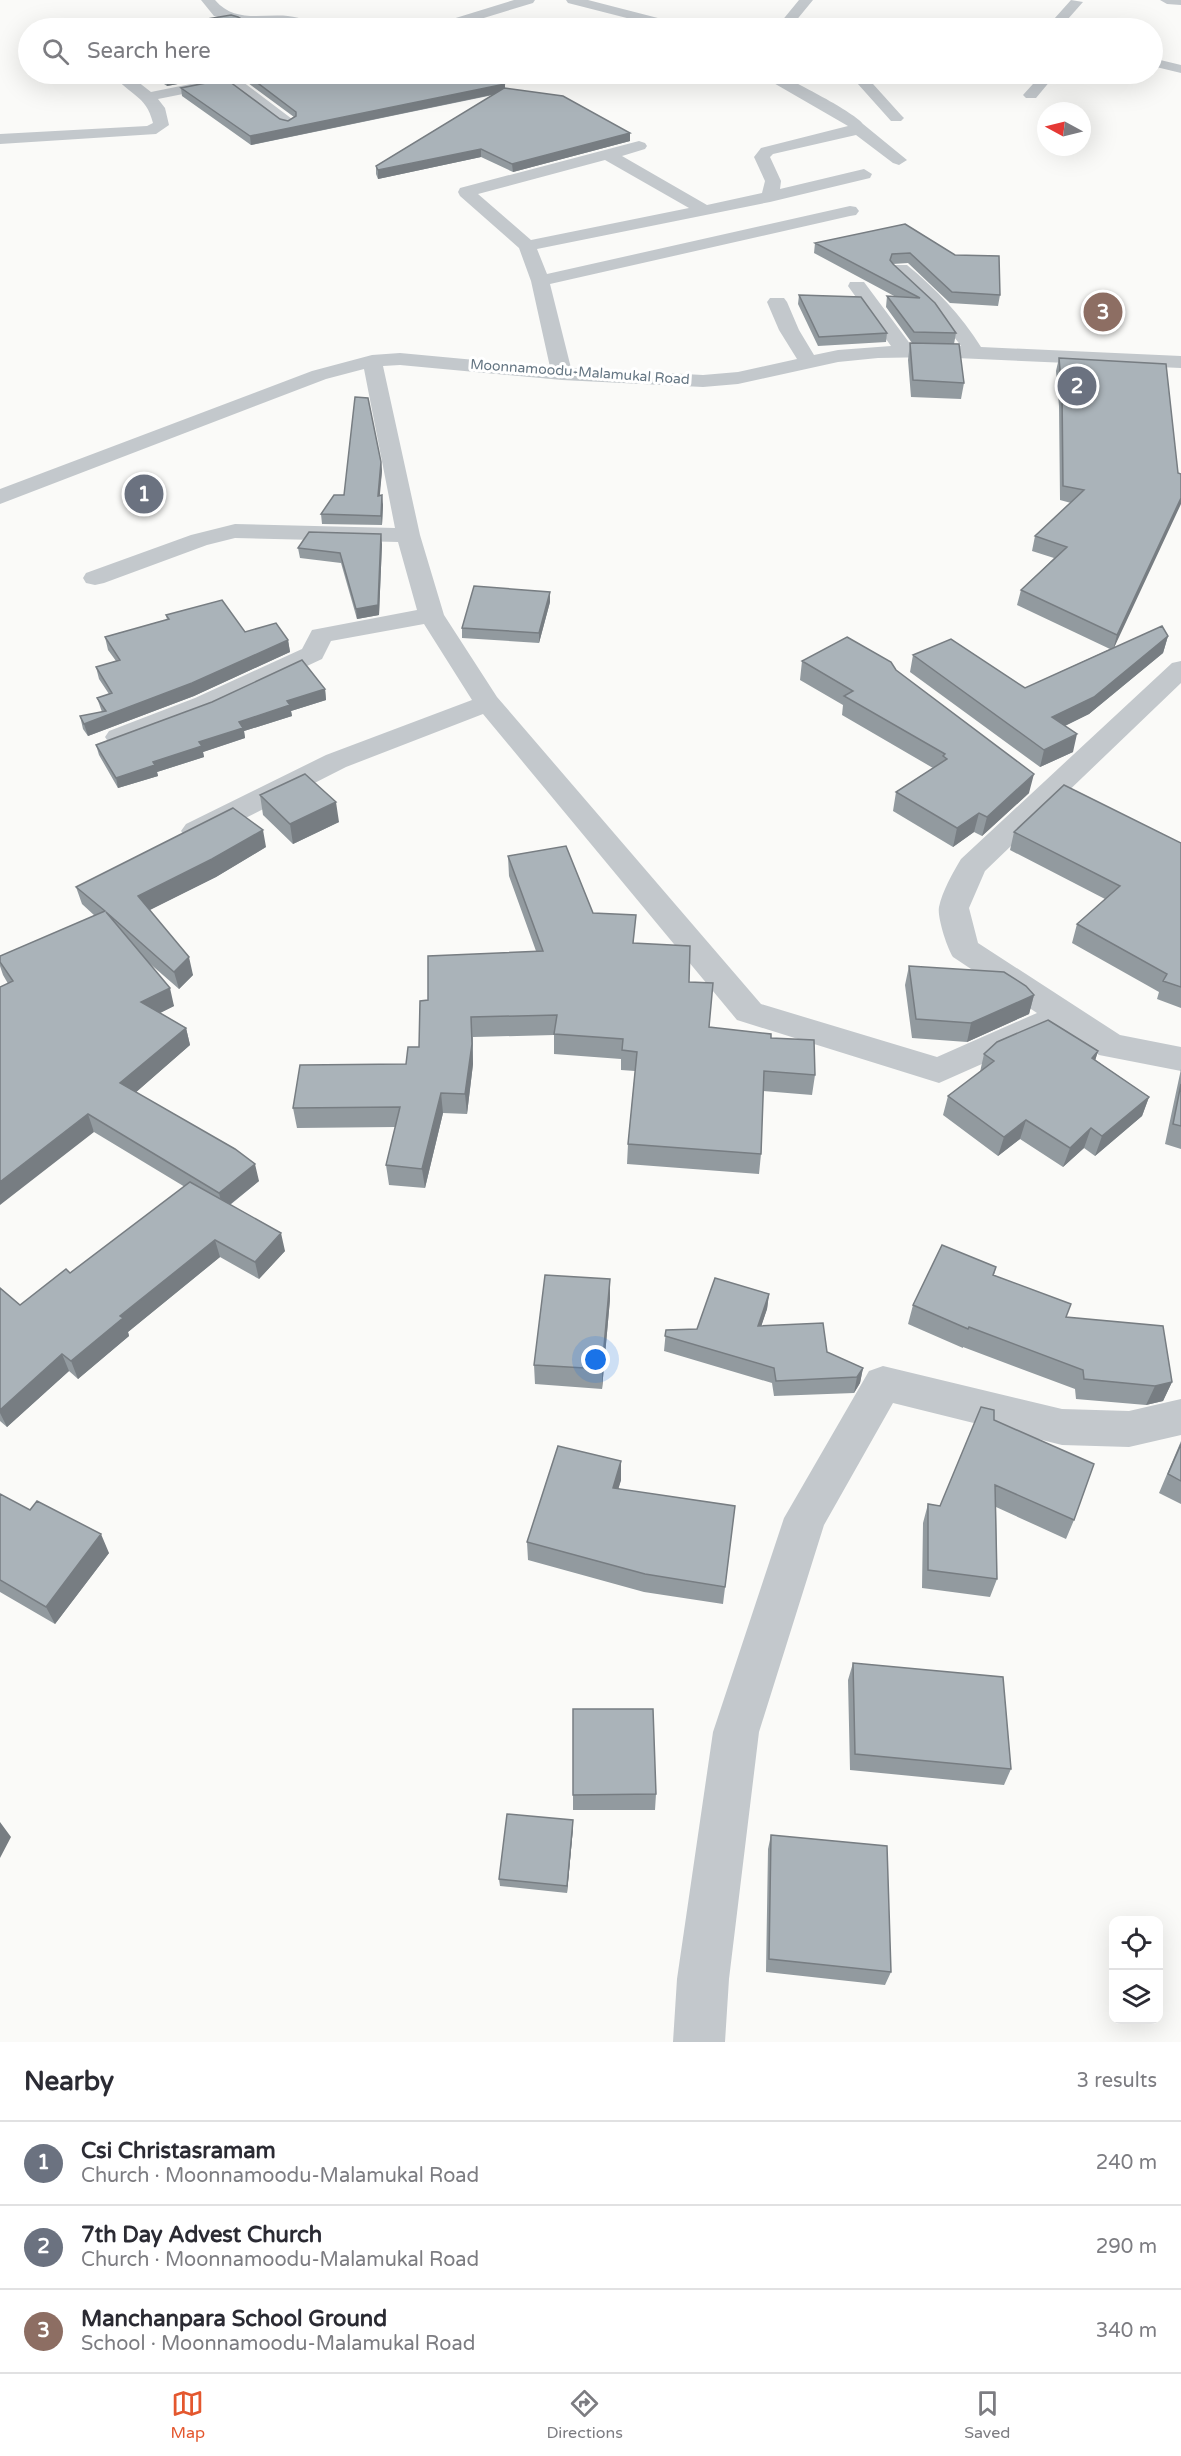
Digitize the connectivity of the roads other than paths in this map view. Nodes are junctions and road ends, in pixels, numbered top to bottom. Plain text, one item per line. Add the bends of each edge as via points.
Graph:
1 (208, 0) edge
2 (528, 0) edge
3 (573, 0) edge
4 (806, 0) edge
5 (1167, 0) edge
6 (1181, 1) edge
7 (1076, 2) dead end
8 (237, 18) edge
9 (252, 18) edge
10 (290, 18) edge
11 (470, 18) edge
12 (642, 18) edge
13 (791, 18) edge
14 (1062, 18) edge
15 (1163, 65) edge
16 (1181, 69) edge
17 (130, 84) edge
18 (213, 84) edge
19 (236, 84) edge
20 (784, 84) edge
21 (865, 84) edge
22 (1040, 84) edge
23 (1030, 95) dead end
24 (148, 98) junction
25 (896, 118) dead end
26 (288, 122) edge
27 (856, 127) junction
28 (0, 139) edge
29 (639, 146) dead end
30 (607, 154) junction
31 (899, 160) dead end
32 (864, 174) dead end
33 (770, 197) junction
34 (704, 210) junction
35 (850, 211) dead end
36 (527, 246) junction
37 (900, 269) edge
38 (540, 281) junction
39 (857, 286) dead end
40 (777, 302) dead end
41 (906, 352) junction
42 (975, 353) junction
43 (372, 361) junction
44 (1181, 362) edge
45 (809, 363) junction
46 (562, 374) junction
47 (0, 497) edge
48 (408, 535) junction
49 (95, 578) dead end
50 (431, 615) junction
51 (1181, 669) edge
52 (488, 703) junction
53 (97, 745) edge
54 (179, 840) edge
55 (1063, 1015) junction
56 (1181, 1059) edge
57 (1181, 1417) edge
58 (699, 2042) edge

1 - 8 street via 219,14
2 - 11 street
3 - 12 street
4 - 13 street
5 - 6 street
7 - 14 street
9 - 10 street
15 - 16 street
17 - 24 street
18 - 24 street
19 - 26 street
20 - 27 street via 853,121
21 - 25 street
22 - 23 street
24 - 28 street via 158,108 160,125 150,131
27 - 31 street
27 - 33 street via 768,151 762,157 773,181
29 - 30 street
30 - 34 street
30 - 36 street via 467,190 466,194
32 - 33 street
33 - 34 street
34 - 36 street
35 - 38 street
36 - 38 street
37 - 42 street via 948,312
38 - 46 street
39 - 41 street
40 - 45 street
41 - 42 street, Moonnamoodu-Malamukal Road
41 - 45 street, Moonnamoodu-Malamukal Road via 838,356
42 - 44 street, Moonnamoodu-Malamukal Road
43 - 46 street, Moonnamoodu-Malamukal Road via 425,360
43 - 47 street, Moonnamoodu-Malamukal Road via 309,378
43 - 48 street
45 - 46 street, Moonnamoodu-Malamukal Road via 703,381
48 - 49 street via 235,531
48 - 50 street
50 - 52 street
50 - 53 street via 321,635 313,654 204,704
51 - 55 street via 1040,785 972,866 954,908 964,949
52 - 54 street via 336,761
52 - 55 street via 748,1012 939,1070
55 - 56 street via 1111,1046
57 - 58 street via 1129,1430 1062,1427 883,1383 805,1518 736,1732 703,1979

